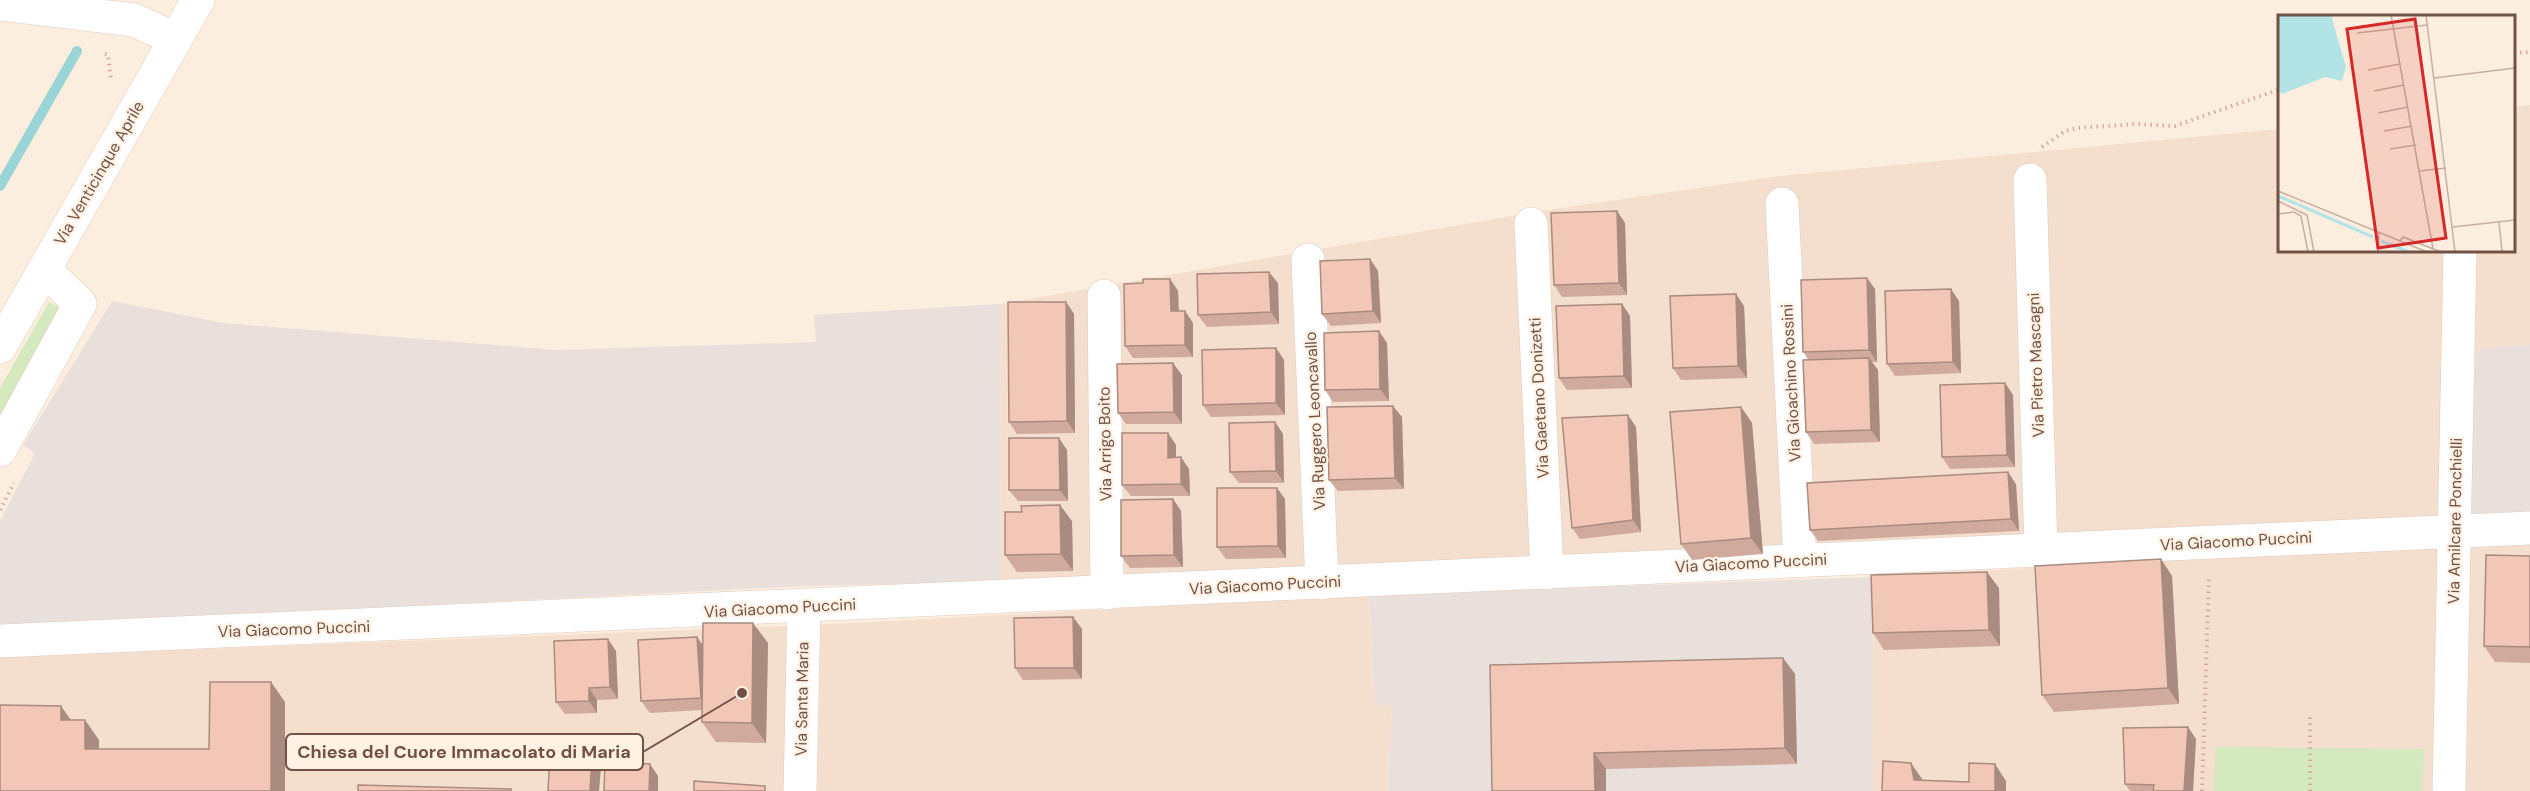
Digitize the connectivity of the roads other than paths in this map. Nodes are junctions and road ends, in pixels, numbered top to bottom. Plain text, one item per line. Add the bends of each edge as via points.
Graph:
1 (198, 0) edge
2 (0, 4) edge
3 (175, 39) junction
4 (2030, 180) road end
5 (1782, 204) dead end
6 (1531, 224) dead end
7 (2460, 252) edge
8 (1308, 260) dead end
9 (44, 268) junction
10 (1104, 296) dead end
11 (0, 347) edge
12 (0, 450) edge
13 (2530, 528) edge
14 (2454, 531) junction
15 (2041, 550) junction
16 (1800, 561) junction
17 (1547, 573) junction
18 (1322, 583) junction
19 (1107, 593) junction
20 (804, 607) junction
21 (0, 641) edge
22 (801, 791) edge
23 (2449, 791) edge

1 - 3 street, Via Venticinque Aprile
2 - 3 street via 134,20
3 - 9 street, Via Venticinque Aprile
4 - 15 street, Via Pietro Mascagni
5 - 16 street, Via Gioachino Rossini
6 - 17 street, Via Gaetano Donizetti
7 - 14 street, Via Amilcare Ponchielli
8 - 18 street, Via Ruggero Leoncavallo
9 - 11 street, Via Venticinque Aprile
9 - 12 street via 80,304
10 - 19 street, Via Arrigo Boito
13 - 14 street, Via Giacomo Puccini
14 - 15 street, Via Giacomo Puccini
14 - 23 street, Via Amilcare Ponchielli
15 - 16 street, Via Giacomo Puccini
16 - 17 street, Via Giacomo Puccini
17 - 18 street, Via Giacomo Puccini
18 - 19 street, Via Giacomo Puccini
19 - 20 street, Via Giacomo Puccini
20 - 21 street, Via Giacomo Puccini
20 - 22 street, Via Santa Maria

